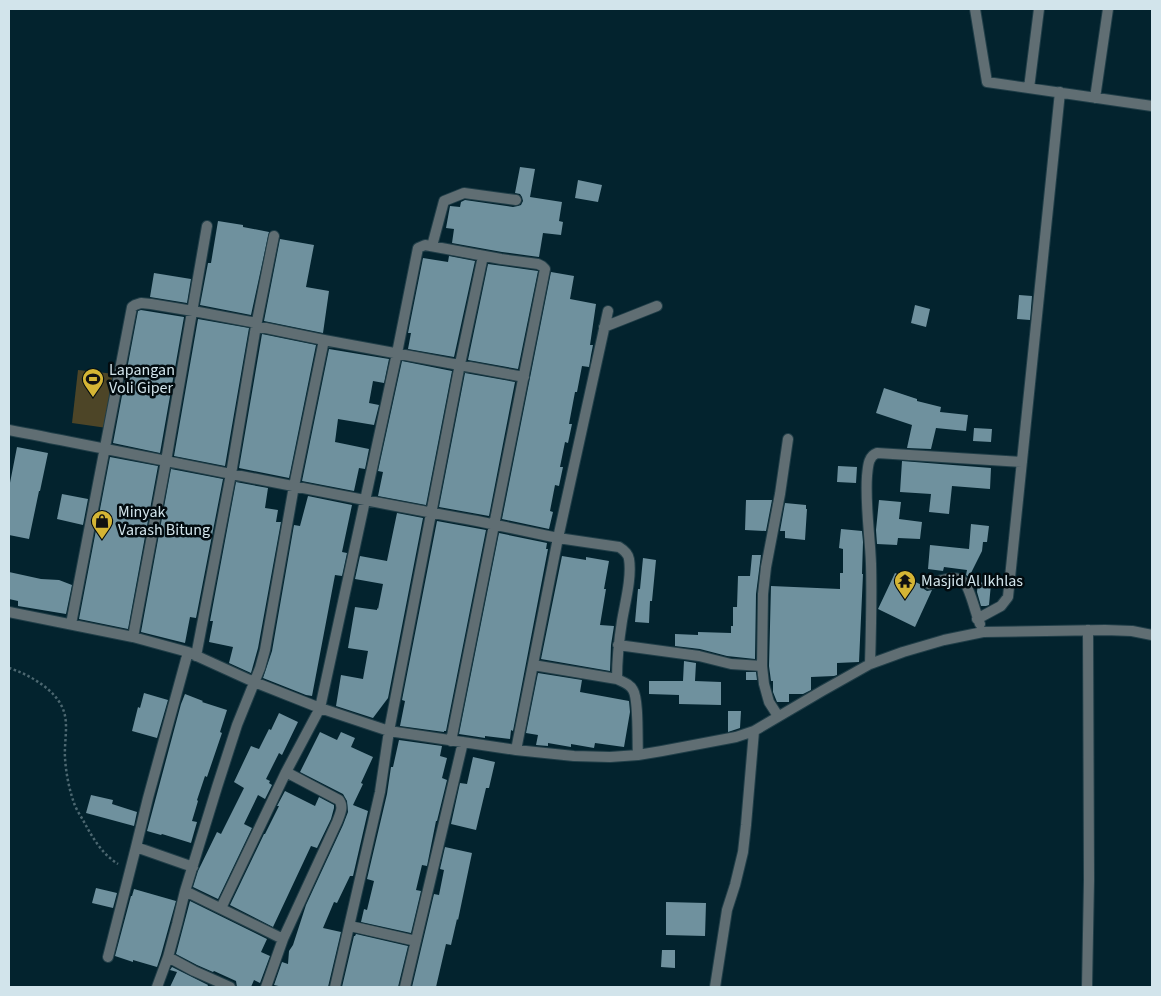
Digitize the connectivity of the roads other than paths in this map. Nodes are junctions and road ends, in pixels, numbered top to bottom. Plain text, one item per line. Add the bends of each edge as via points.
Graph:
1 (975, 9) edge
2 (1039, 9) edge
3 (1108, 9) edge
4 (1028, 88) junction
5 (1060, 92) junction
6 (1095, 98) junction
7 (1152, 106) edge
8 (516, 200) dead end
9 (207, 226) dead end
10 (274, 236) dead end
11 (432, 246) junction
12 (483, 256) junction
13 (657, 306) dead end
14 (193, 311) junction
15 (608, 311) dead end
16 (256, 325) junction
17 (604, 327) junction
18 (324, 340) junction
19 (397, 353) junction
20 (460, 364) junction
21 (524, 377) junction
22 (9, 430) edge
23 (788, 439) dead end
24 (105, 448) junction
25 (166, 461) junction
26 (1022, 462) junction
27 (231, 474) junction
28 (294, 486) junction
29 (364, 501) junction
30 (431, 513) junction
31 (493, 526) junction
32 (558, 538) junction
33 (929, 584) dead end
34 (9, 612) edge
35 (978, 619) junction
36 (71, 624) junction
37 (1088, 630) junction
38 (983, 632) junction
39 (1152, 635) edge
40 (133, 637) junction
41 (618, 645) junction
42 (192, 654) junction
43 (870, 664) junction
44 (533, 665) junction
45 (762, 666) junction
46 (617, 679) junction
47 (254, 682) junction
48 (320, 708) junction
49 (778, 716) junction
50 (389, 731) junction
51 (754, 731) junction
52 (451, 741) junction
53 (463, 742) junction
54 (516, 750) junction
55 (638, 755) junction
56 (286, 772) junction
57 (136, 848) junction
58 (192, 867) junction
59 (185, 891) junction
60 (220, 908) junction
61 (350, 926) junction
62 (283, 940) junction
63 (416, 941) junction
64 (108, 957) dead end
65 (168, 957) junction
66 (158, 987) edge
67 (230, 987) edge
68 (266, 987) edge
69 (335, 987) edge
70 (405, 987) edge
71 (715, 987) edge
72 (1087, 987) edge

1 - 4 street via 987,82
2 - 4 street
3 - 6 street
4 - 5 street
5 - 6 street
5 - 26 street
6 - 7 street
8 - 11 street via 464,193 444,201
9 - 14 street
10 - 16 street
11 - 12 street
11 - 19 street via 418,248
12 - 20 street
12 - 21 street via 538,264 545,269
13 - 17 street
14 - 16 street
14 - 24 street via 141,303 132,307
14 - 25 street
15 - 17 street
16 - 18 street
16 - 27 street
17 - 32 street
18 - 19 street
18 - 28 street
19 - 20 street
19 - 29 street
20 - 21 street
20 - 30 street
21 - 31 street
22 - 24 street
23 - 45 street via 766,567
24 - 25 street
24 - 36 street
25 - 27 street
25 - 40 street
26 - 35 street via 1008,598 1001,606
26 - 43 street via 873,454 867,476 866,503 871,564
27 - 28 street
27 - 42 street
28 - 29 street
28 - 47 street via 269,631
29 - 30 street
29 - 48 street
30 - 31 street
30 - 50 street
31 - 32 street
31 - 52 street
32 - 41 street via 619,547 629,557 627,597
32 - 44 street
33 - 35 street via 951,579 965,582
34 - 36 street
35 - 38 street
36 - 40 street
37 - 38 street
37 - 39 street
37 - 72 street
38 - 43 street via 944,640
40 - 42 street
41 - 45 street
41 - 46 street
42 - 47 street
42 - 57 street
43 - 49 street
44 - 46 street
44 - 54 street
45 - 49 street via 769,702
46 - 55 street via 633,689 635,695
47 - 48 street
47 - 58 street
48 - 50 street
48 - 56 street
49 - 51 street
50 - 52 street
50 - 61 street via 380,792
51 - 55 street
51 - 71 street via 743,852 727,910
52 - 53 street
53 - 54 street
53 - 63 street
54 - 55 street via 574,756
56 - 60 street
56 - 62 street via 339,800 342,811
57 - 58 street
57 - 64 street
58 - 59 street
59 - 60 street
59 - 65 street
60 - 62 street
61 - 63 street
61 - 69 street
62 - 68 street
63 - 70 street
65 - 66 street
65 - 67 street

